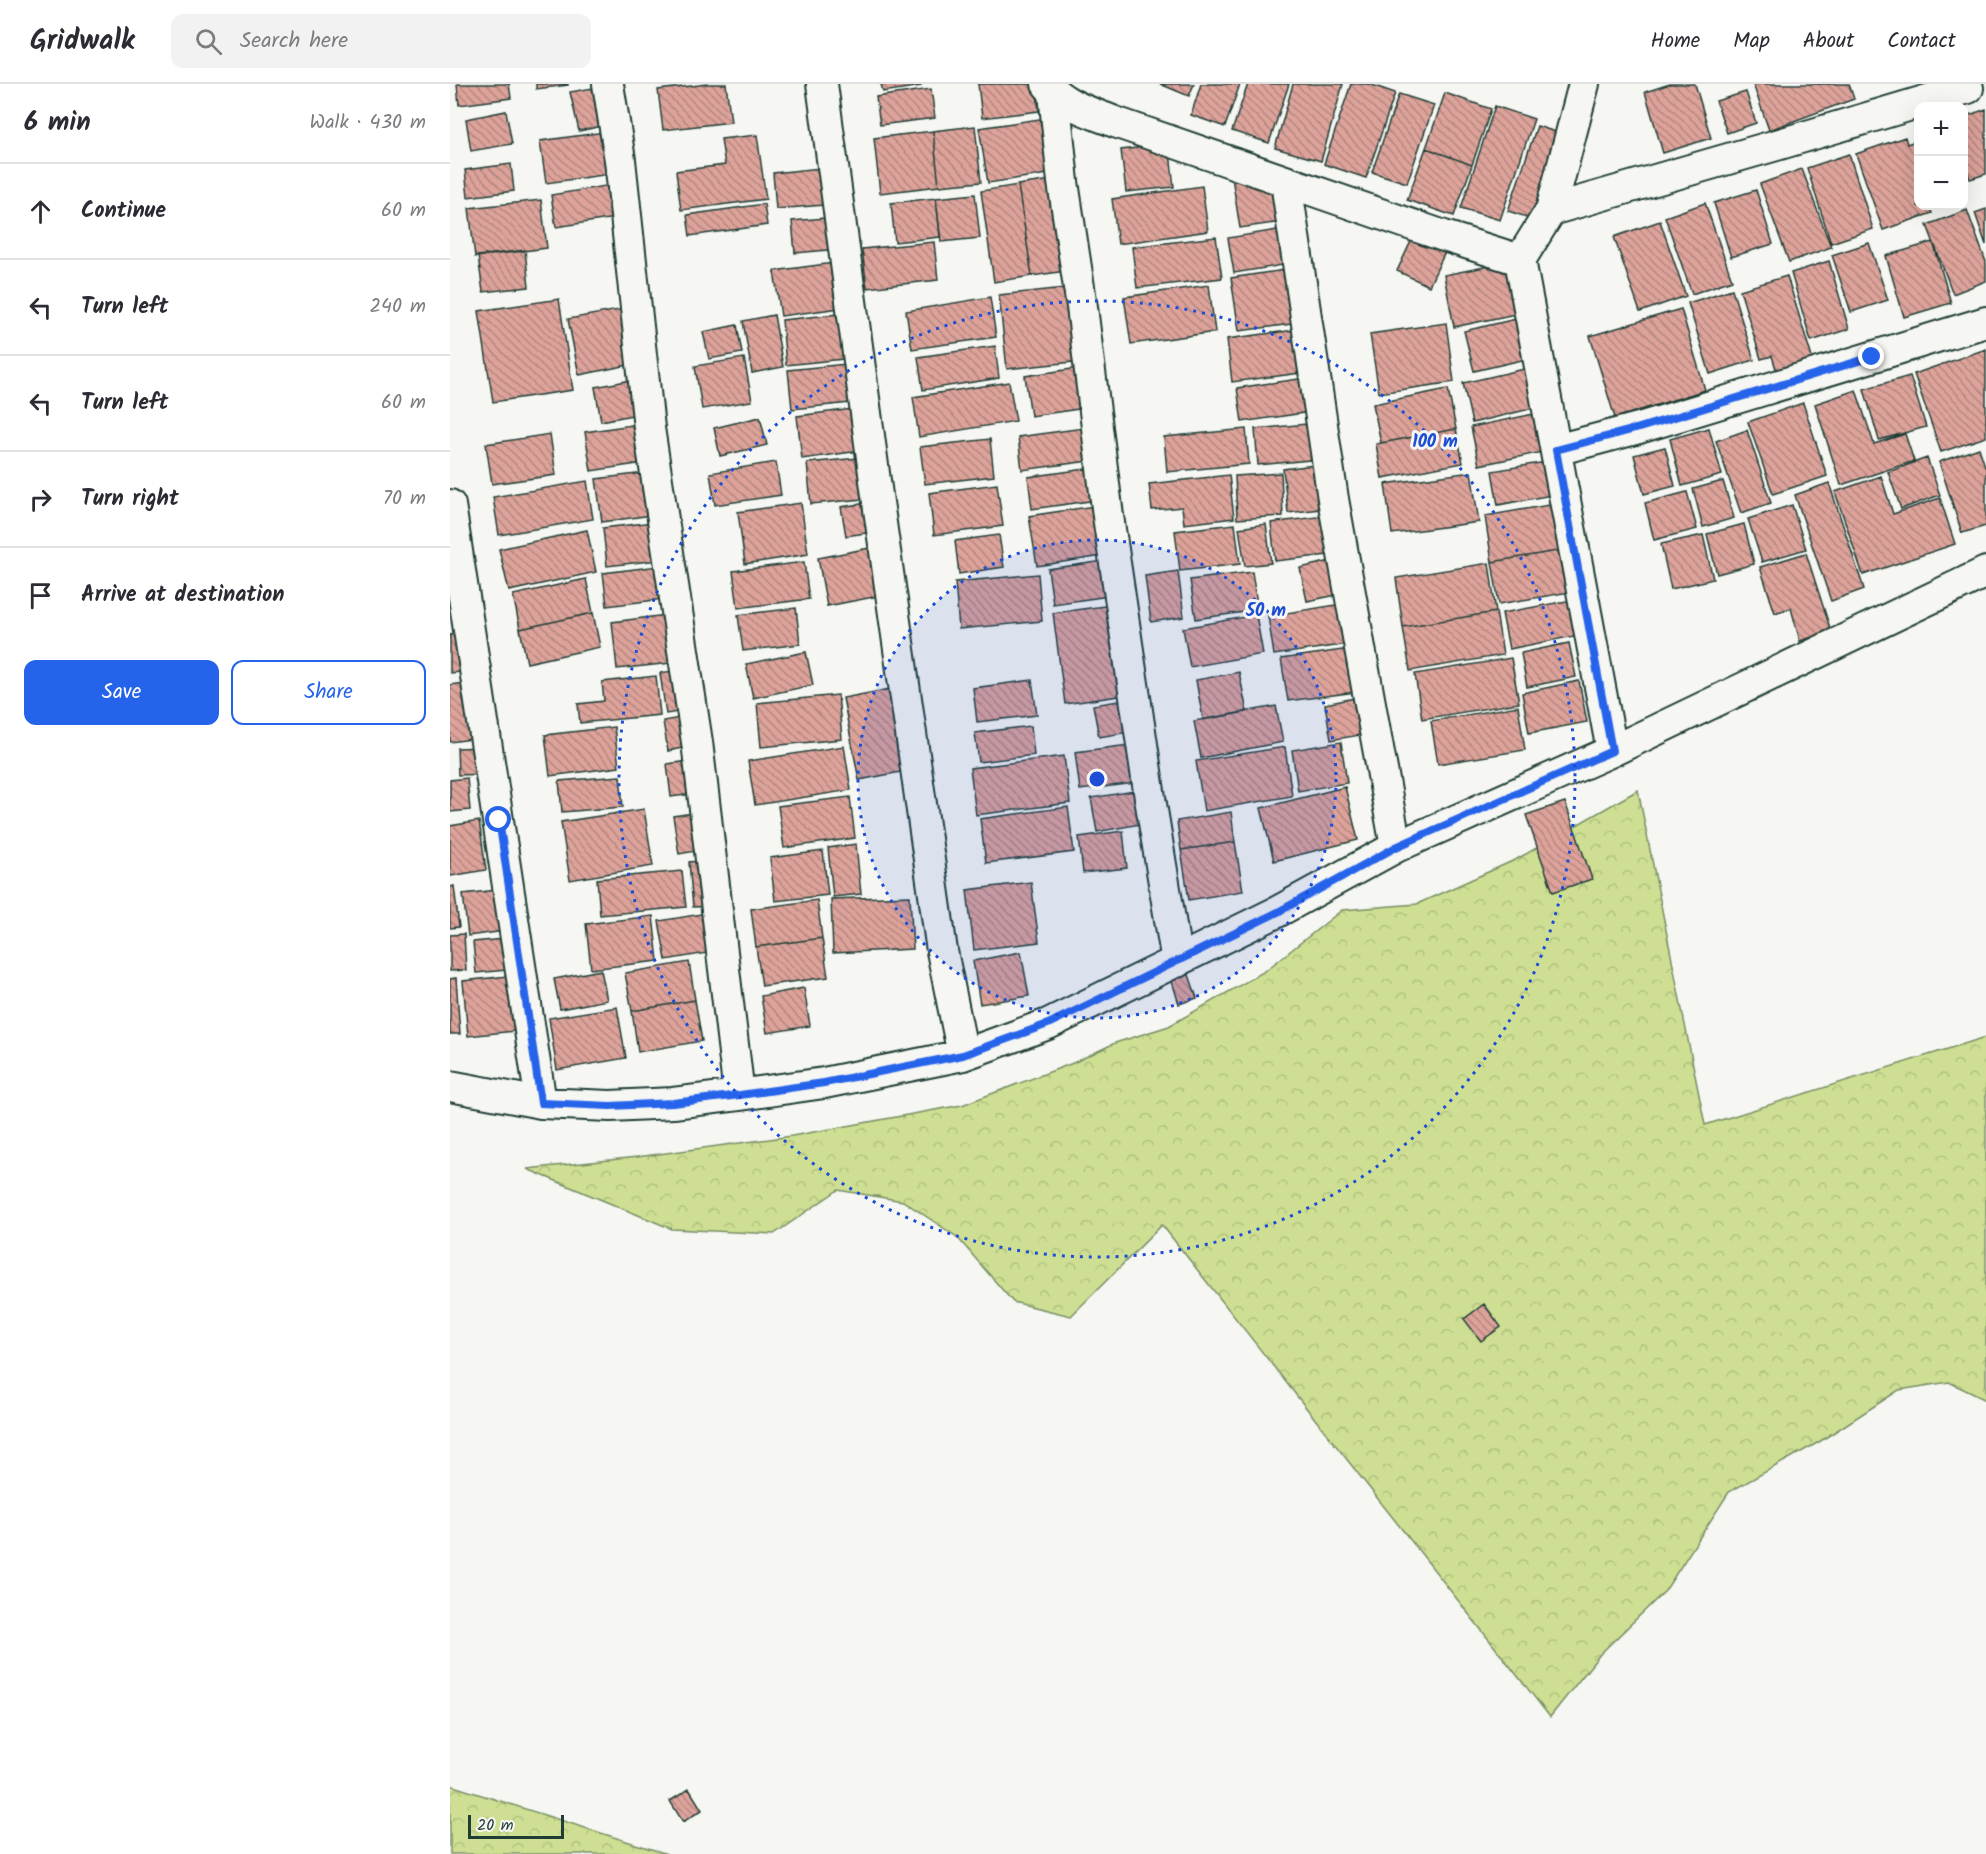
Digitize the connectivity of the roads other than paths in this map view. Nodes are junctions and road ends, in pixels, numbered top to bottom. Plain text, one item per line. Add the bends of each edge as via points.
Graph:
1 (608, 84) edge
2 (822, 84) edge
3 (1584, 84) edge
4 (1051, 88) edge
5 (1968, 88) dead end
6 (1286, 182) junction
7 (1551, 210) junction
8 (1520, 260) junction
9 (1986, 322) edge
10 (1556, 450) junction
11 (450, 505) edge
12 (1986, 572) edge
13 (1612, 751) junction
14 (1396, 847) junction
15 (1177, 962) junction
16 (963, 1055) junction
17 (450, 1086) edge
18 (740, 1095) junction
19 (541, 1103) junction

1 - 18 street via 620,159 649,428 697,742
2 - 16 street via 942,951
3 - 7 street
4 - 6 street via 1077,106 1115,122
4 - 15 street via 1108,516
5 - 7 street
6 - 8 street
6 - 14 street via 1333,499
7 - 8 street
8 - 10 street
9 - 10 street
10 - 13 street
11 - 19 street
12 - 13 street
13 - 14 street
14 - 15 street
15 - 16 street via 1048,1024
16 - 18 street via 824,1083
17 - 19 street
18 - 19 street via 610,1106

